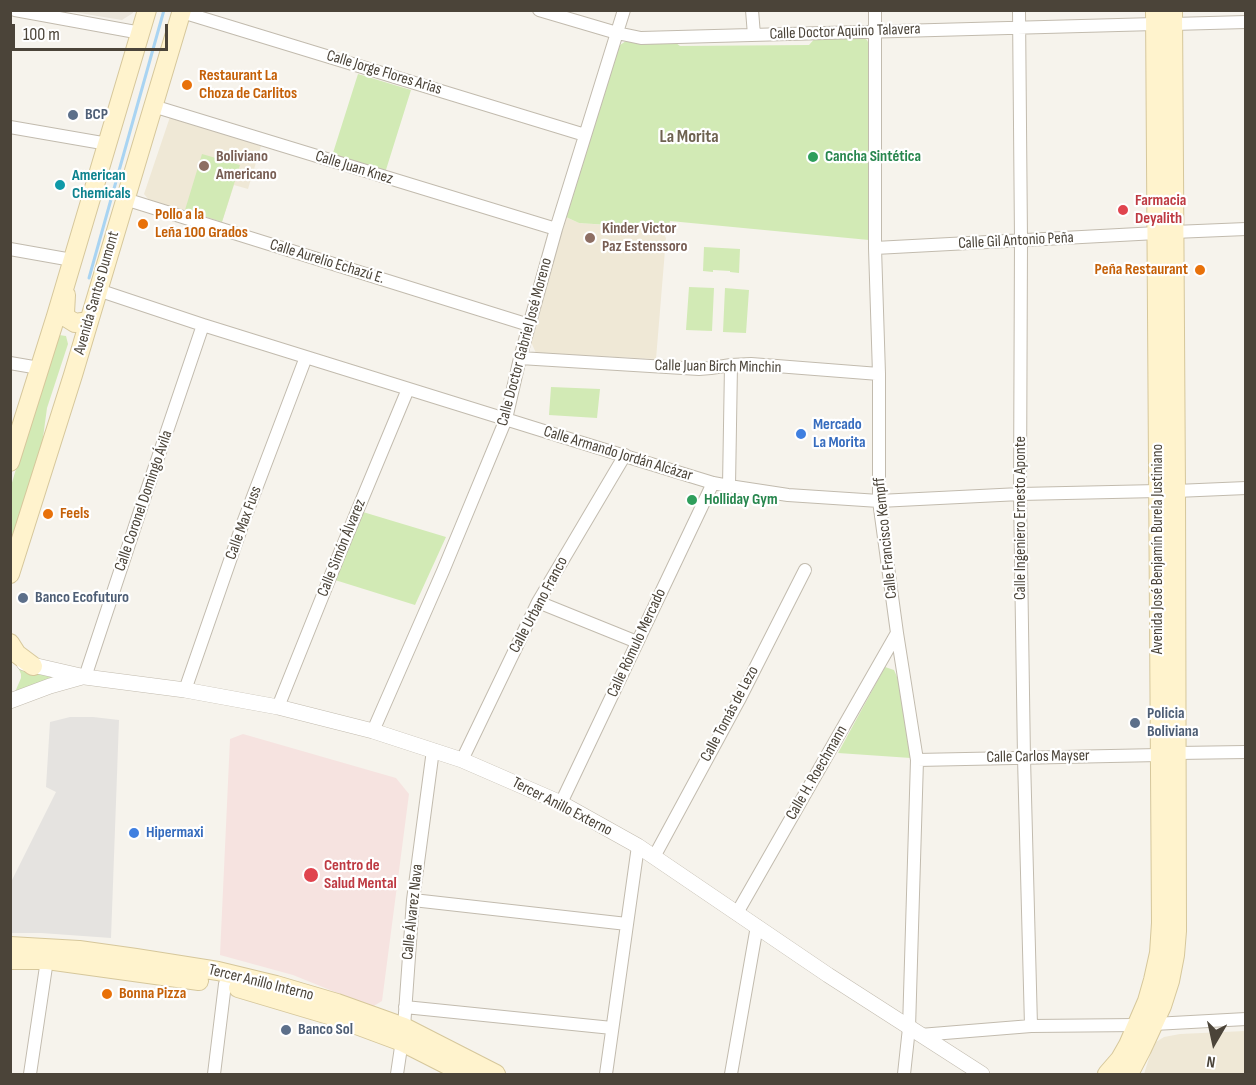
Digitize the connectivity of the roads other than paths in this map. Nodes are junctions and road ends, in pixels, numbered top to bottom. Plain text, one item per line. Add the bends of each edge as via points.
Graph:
1 (15, 10) edge
2 (147, 10) edge
3 (538, 10) edge
4 (624, 10) edge
5 (752, 10) edge
6 (875, 10) edge
7 (1019, 10) edge
8 (182, 11) edge
9 (1164, 17) edge
10 (1245, 22) edge
11 (1019, 28) junction
12 (875, 31) junction
13 (141, 33) junction
14 (617, 33) junction
15 (754, 35) junction
16 (153, 106) junction
17 (10, 128) edge
18 (585, 135) junction
19 (108, 144) junction
20 (125, 200) junction
21 (556, 229) junction
22 (1245, 229) edge
23 (1166, 233) junction
24 (1021, 240) junction
25 (875, 248) junction
26 (10, 249) edge
27 (72, 260) junction
28 (67, 279) junction
29 (98, 290) junction
30 (89, 321) junction
31 (203, 325) junction
32 (529, 325) junction
33 (53, 327) junction
34 (306, 357) junction
35 (520, 358) junction
36 (10, 363) edge
37 (731, 364) junction
38 (39, 368) junction
39 (879, 374) junction
40 (73, 375) junction
41 (408, 389) junction
42 (506, 419) junction
43 (625, 455) junction
44 (10, 462) edge
45 (713, 483) junction
46 (729, 486) junction
47 (1245, 488) edge
48 (1158, 491) junction
49 (1176, 491) junction
50 (1020, 494) junction
51 (879, 501) junction
52 (805, 570) dead end
53 (10, 574) edge
54 (538, 602) junction
55 (1167, 619) junction
56 (897, 633) junction
57 (637, 642) junction
58 (10, 644) edge
59 (10, 659) edge
60 (33, 666) junction
61 (85, 676) junction
62 (185, 690) junction
63 (10, 701) edge
64 (278, 707) junction
65 (373, 731) junction
66 (433, 750) junction
67 (1245, 752) edge
68 (1168, 754) junction
69 (1024, 758) junction
70 (462, 760) junction
71 (917, 760) junction
72 (561, 803) junction
73 (638, 846) junction
74 (654, 857) junction
75 (413, 900) junction
76 (737, 913) junction
77 (627, 924) junction
78 (757, 926) junction
79 (10, 946) edge
80 (79, 950) junction
81 (126, 957) junction
82 (10, 960) edge
83 (47, 960) junction
84 (92, 966) junction
85 (225, 984) junction
86 (405, 1006) junction
87 (1245, 1019) edge
88 (1146, 1024) junction
89 (1031, 1026) junction
90 (612, 1028) junction
91 (914, 1031) junction
92 (403, 1035) junction
93 (30, 1074) edge
94 (214, 1074) edge
95 (397, 1074) edge
96 (465, 1074) edge
97 (496, 1074) edge
98 (606, 1074) edge
99 (731, 1074) edge
100 (904, 1074) edge
101 (982, 1074) edge
102 (1107, 1074) edge
103 (1129, 1074) edge

1 - 13 street
2 - 13 main road, Avenida Santos Dumont
3 - 14 street, Calle Doctor Aquino Talavera
4 - 14 street, Calle Doctor Gabriel José Moreno
5 - 15 street
6 - 12 street, Calle Francisco Kempff
7 - 11 street, Calle Ingeniero Ernesto Aponte
8 - 16 main road, Avenida Santos Dumont
8 - 18 street, Calle Jorge Flores Arias
9 - 10 street, Calle Doctor Aquino Talavera
9 - 11 street, Calle Doctor Aquino Talavera
9 - 23 main road, Avenida José Benjamín Burela Justiniano
11 - 12 street, Calle Doctor Aquino Talavera
11 - 24 street, Calle Ingeniero Ernesto Aponte
12 - 15 street, Calle Doctor Aquino Talavera
12 - 25 street, Calle Francisco Kempff
13 - 19 main road, Avenida Santos Dumont
14 - 15 street, Calle Doctor Aquino Talavera via 641,38
14 - 18 street, Calle Doctor Gabriel José Moreno
16 - 20 main road, Avenida Santos Dumont
16 - 21 street, Calle Juan Knez
17 - 19 street
18 - 21 street, Calle Doctor Gabriel José Moreno
19 - 27 main road, Avenida Santos Dumont
20 - 29 main road, Avenida Santos Dumont
20 - 32 street, Calle Aurelio Echazú E.
21 - 32 street, Calle Doctor Gabriel José Moreno
22 - 23 street, Calle Gil Antonio Peña
23 - 24 street, Calle Gil Antonio Peña
23 - 48 main road, Avenida José Benjamín Burela Justiniano
23 - 49 main road, Avenida José Benjamín Burela Justiniano
24 - 25 street, Calle Gil Antonio Peña
24 - 50 street, Calle Ingeniero Ernesto Aponte
25 - 39 street, Calle Francisco Kempff
26 - 27 street
27 - 28 main road, Avenida Santos Dumont
28 - 30 main road via 67,318 75,323
28 - 33 main road, Avenida Santos Dumont
29 - 30 main road, Avenida Santos Dumont
29 - 31 street, Calle Armando Jordán Alcázar
30 - 40 main road, Avenida Santos Dumont
31 - 34 street, Calle Armando Jordán Alcázar
31 - 61 street, Calle Coronel Domingo Ávila
32 - 35 street, Calle Doctor Gabriel José Moreno
33 - 38 main road, Avenida Santos Dumont
33 - 40 main road via 73,330
34 - 41 street, Calle Armando Jordán Alcázar
34 - 62 street, Calle Max Fuss
35 - 37 street, Calle Juan Birch Minchin via 699,369
35 - 42 street, Calle Doctor Gabriel José Moreno
36 - 38 street
37 - 39 street, Calle Juan Birch Minchin
37 - 46 street
38 - 44 main road, Avenida Santos Dumont
39 - 51 street, Calle Francisco Kempff
40 - 53 main road, Avenida Santos Dumont
41 - 42 street, Calle Armando Jordán Alcázar
41 - 64 street, Calle Simón Álvarez
42 - 43 street, Calle Armando Jordán Alcázar
42 - 65 street, Calle Doctor Gabriel José Moreno
43 - 45 street, Calle Armando Jordán Alcázar
43 - 54 street, Calle Urbano Franco
45 - 46 street, Calle Armando Jordán Alcázar
45 - 57 street, Calle Rómulo Mercado
46 - 51 street, Calle Armando Jordán Alcázar via 788,495
47 - 49 street
48 - 50 street, Calle Armando Jordán Alcázar
48 - 55 main road, Avenida José Benjamín Burela Justiniano
49 - 55 main road, Avenida José Benjamín Burela Justiniano
50 - 51 street, Calle Armando Jordán Alcázar
50 - 69 street, Calle Ingeniero Ernesto Aponte
51 - 56 street, Calle Francisco Kempff
52 - 74 street, Calle Tomás de Lezo
54 - 57 street
54 - 70 street, Calle Urbano Franco
55 - 68 main road, Avenida José Benjamín Burela Justiniano
56 - 71 street, Calle Francisco Kempff
56 - 76 street, Calle H. Roechmann
57 - 72 street, Calle Rómulo Mercado
58 - 60 main road
59 - 60 street, Tercer Anillo Externo
60 - 61 street, Tercer Anillo Externo
61 - 62 street, Tercer Anillo Externo
61 - 63 street, Tercer Anillo Externo
62 - 64 street, Tercer Anillo Externo
64 - 65 street, Tercer Anillo Externo
65 - 66 street, Tercer Anillo Externo
66 - 70 street, Tercer Anillo Externo
66 - 75 street, Calle Álvarez Nava
67 - 68 street, Calle Carlos Mayser
68 - 69 street, Calle Carlos Mayser
68 - 88 main road, Avenida José Benjamín Burela Justiniano via 1177,931 1162,1006
69 - 71 street, Calle Carlos Mayser
69 - 89 street, Calle Ingeniero Ernesto Aponte
70 - 72 street, Tercer Anillo Externo
71 - 91 street, Calle Francisco Kempff
72 - 73 street, Tercer Anillo Externo
73 - 74 street, Tercer Anillo Externo
73 - 77 street
74 - 76 street, Tercer Anillo Externo
75 - 77 street
75 - 86 street, Calle Álvarez Nava
76 - 78 street, Tercer Anillo Externo
77 - 90 street
78 - 91 street, Tercer Anillo Externo
78 - 99 street
79 - 80 main road, Tercer Anillo Interno
80 - 81 main road, Tercer Anillo Interno
80 - 83 main road via 75,959
81 - 84 main road via 98,956 92,960
81 - 92 main road, Tercer Anillo Interno via 218,971 276,985 337,1003
82 - 83 main road, Tercer Anillo Interno
83 - 84 main road, Tercer Anillo Interno
83 - 93 street
84 - 85 main road, Tercer Anillo Interno
85 - 92 main road, Tercer Anillo Interno
85 - 94 street
86 - 90 street
86 - 92 street, Calle Álvarez Nava
87 - 88 street
88 - 89 street
88 - 102 main road, Avenida José Benjamín Burela Justiniano
88 - 103 main road, Avenida José Benjamín Burela Justiniano
89 - 91 street
90 - 98 street
91 - 100 street, Calle Francisco Kempff
91 - 101 street, Tercer Anillo Externo
92 - 95 street, Calle Álvarez Nava
92 - 96 main road, Tercer Anillo Interno
92 - 97 main road, Tercer Anillo Interno

